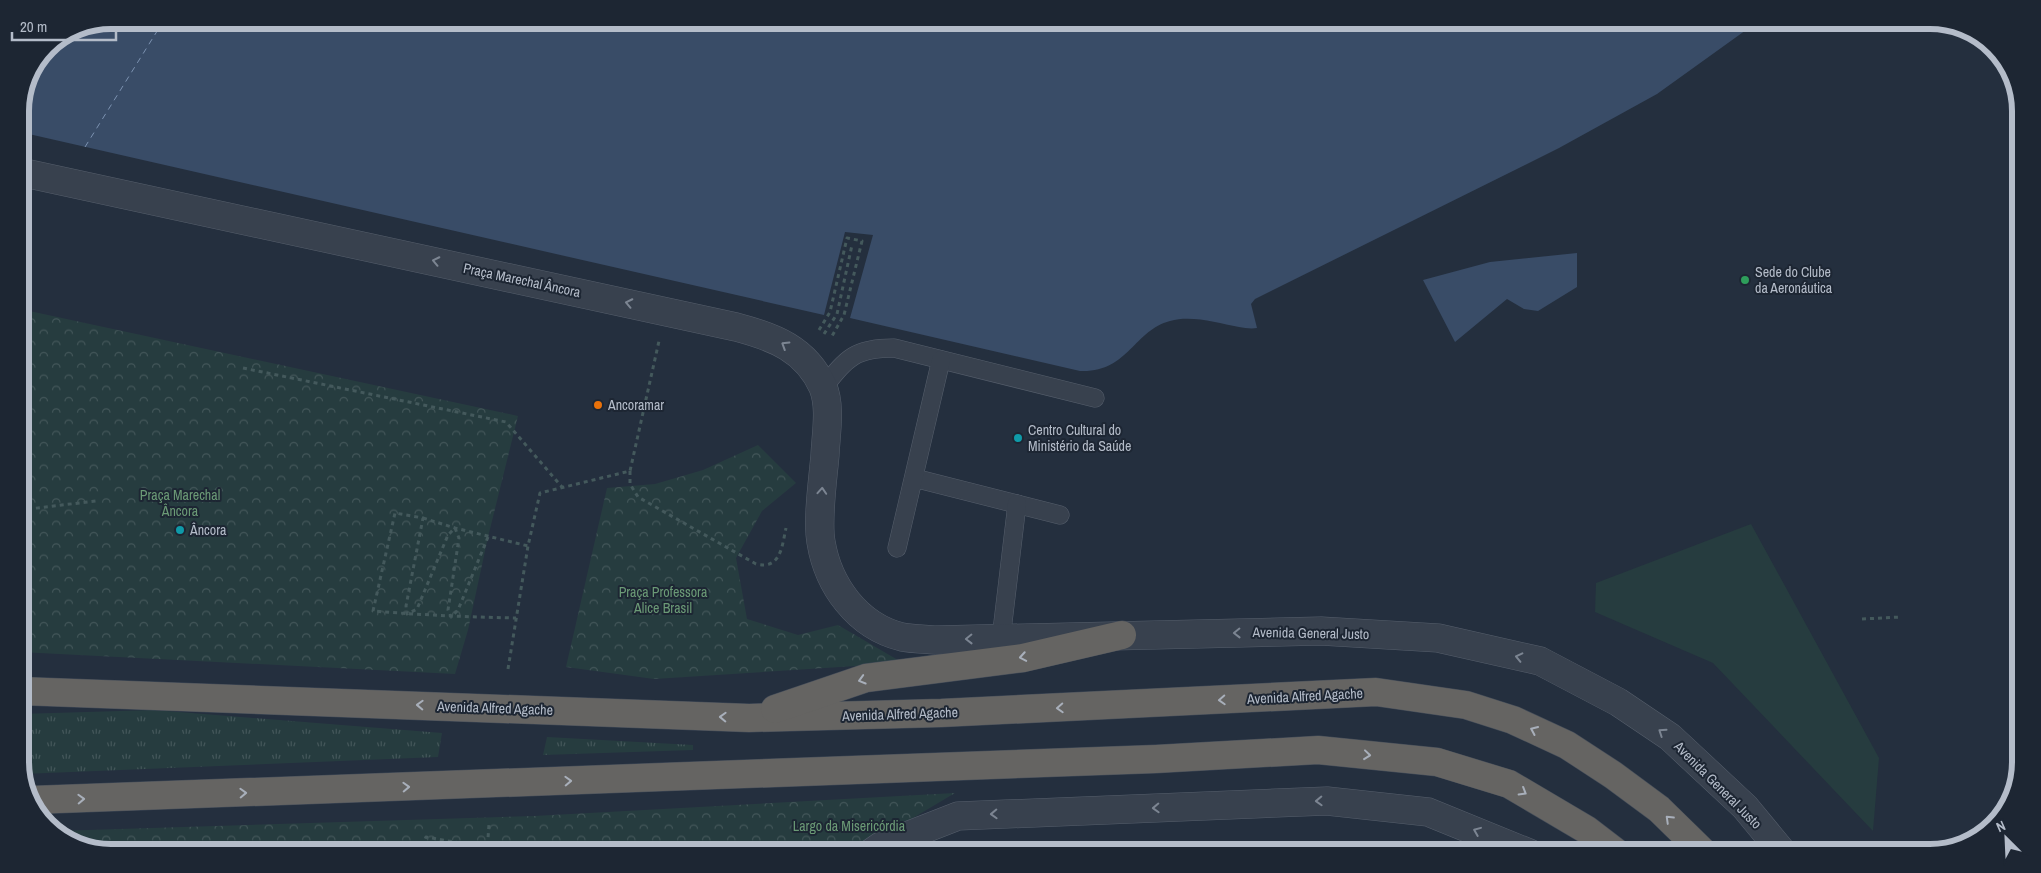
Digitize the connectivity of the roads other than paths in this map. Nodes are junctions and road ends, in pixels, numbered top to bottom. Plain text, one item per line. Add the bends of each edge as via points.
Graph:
1 (29, 174) edge
2 (941, 360) junction
3 (812, 369) junction
4 (1095, 398) dead end
5 (914, 478) junction
6 (1017, 504) junction
7 (1060, 515) dead end
8 (897, 548) dead end
9 (1122, 635) junction
10 (1001, 639) junction
11 (29, 691) edge
12 (749, 718) junction
13 (38, 800) edge
14 (886, 844) edge
15 (1507, 844) edge
16 (1605, 844) edge
17 (1695, 844) edge
18 (1776, 844) edge

3 -> 1 street, Praça Marechal Âncora via 768,335
2 - 3 lane via 894,348 863,350 840,367
2 - 4 lane
2 - 5 lane
10 -> 3 street, Avenida General Justo via 901,637 870,624 849,605 829,574 820,540 828,415
5 - 6 lane
5 - 8 lane
6 - 7 lane
6 - 10 lane
9 - 10 street, Avenida General Justo
9 -> 12 highway via 1023,658 866,678
18 -> 9 street, Avenida General Justo via 1745,807 1670,737 1618,702 1540,662 1438,638 1321,631
12 -> 11 highway, Avenida Alfred Agache
17 -> 12 highway, Avenida Alfred Agache via 1659,809 1567,745 1513,720 1466,705 1376,692 941,713
13 -> 16 highway via 1156,760 1318,750 1437,762 1509,784
15 -> 14 street via 1428,812 1328,801 958,816

